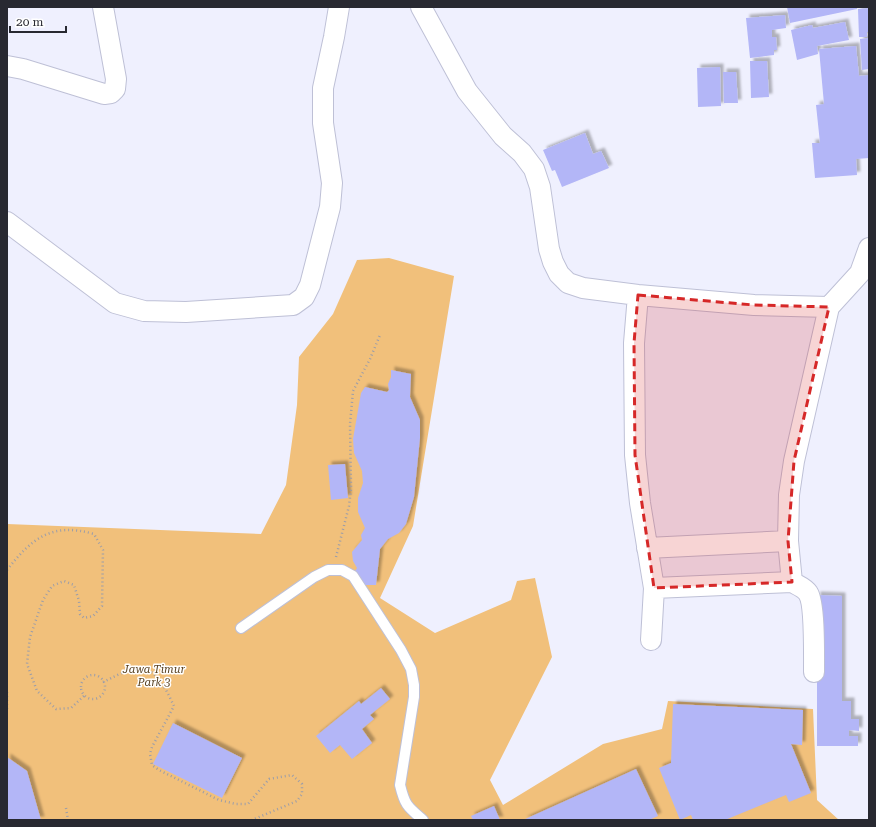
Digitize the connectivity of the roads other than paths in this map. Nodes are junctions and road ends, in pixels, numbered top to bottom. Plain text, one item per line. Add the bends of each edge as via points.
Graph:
1 (103, 7) edge
2 (339, 7) edge
3 (421, 7) edge
4 (7, 66) edge
5 (7, 222) edge
6 (869, 248) edge
7 (638, 295) junction
8 (829, 306) junction
9 (788, 541) junction
10 (647, 548) junction
11 (792, 582) junction
12 (654, 588) junction
13 (241, 628) dead end
14 (650, 640) dead end
15 (814, 672) dead end
16 (423, 820) edge

1 - 4 street via 116,79 115,89 111,93 104,94
2 - 5 street via 324,88 322,123 332,183 330,208 310,285 304,297 293,304 186,312 144,311 114,303
3 - 7 street via 467,91 503,136 522,153 534,169 540,187 552,262 559,274 568,283 583,288
6 - 8 street via 860,273
7 - 8 street via 754,305
7 - 10 street via 634,343 635,455
8 - 9 street via 794,461 789,494
9 - 10 street
9 - 11 street
10 - 12 street
11 - 12 street
11 - 15 street via 808,592 810,597
12 - 14 street
13 - 16 lane via 328,570 342,570 353,576 411,669 414,697 400,785 408,808

